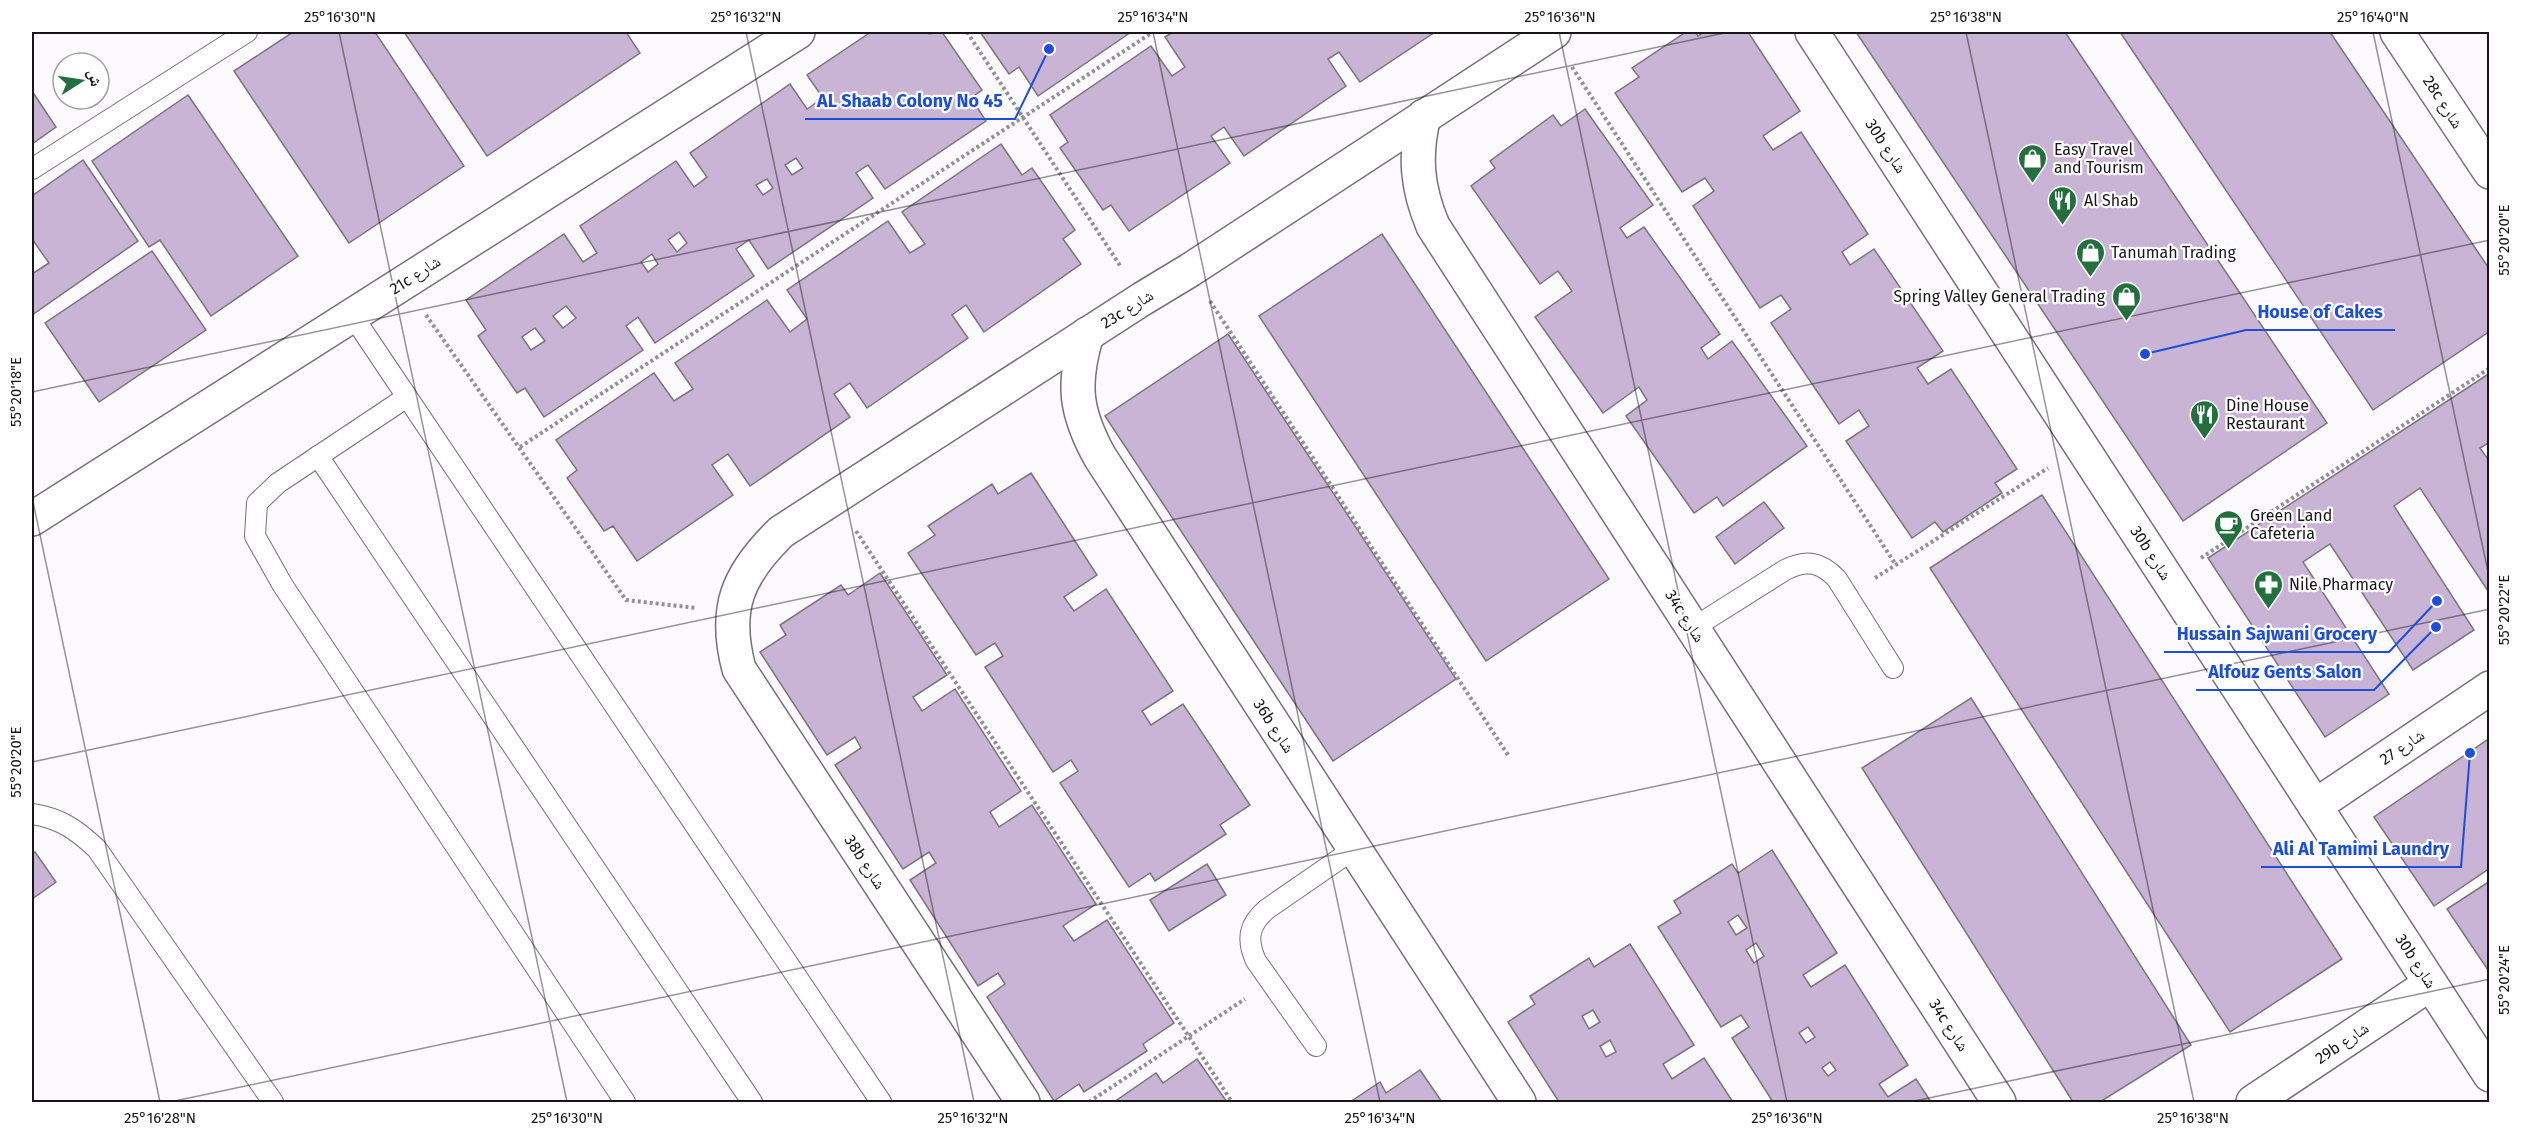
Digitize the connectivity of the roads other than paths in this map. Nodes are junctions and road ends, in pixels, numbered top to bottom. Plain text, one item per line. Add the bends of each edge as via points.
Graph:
1 (248, 32) edge
2 (798, 32) edge
3 (1812, 32) edge
4 (2397, 32) edge
5 (1552, 33) edge
6 (1424, 116) junction
7 (32, 169) edge
8 (2490, 172) edge
9 (352, 315) junction
10 (1087, 334) junction
11 (407, 397) junction
12 (318, 456) junction
13 (32, 519) edge
14 (731, 613) joint
15 (1693, 628) junction
16 (1893, 668) dead end
17 (2490, 688) edge
18 (2315, 806) junction
19 (32, 814) edge
20 (1354, 849) junction
21 (2430, 984) junction
22 (1316, 1046) dead end
23 (2490, 1075) edge
24 (273, 1102) edge
25 (625, 1102) edge
26 (752, 1102) edge
27 (881, 1102) edge
28 (1023, 1102) edge
29 (1519, 1102) edge
30 (1999, 1102) edge
31 (2253, 1102) edge

1 - 7 lane
2 - 9 street, 21c شارع
3 - 18 street, 30b شارع
4 - 8 street, 28c شارع
5 - 6 street, 23c شارع
6 - 10 street, 23c شارع
6 - 15 street, 34c شارع via 1417,143 1417,172 1422,200 1433,226
9 - 11 lane
9 - 13 street, 21c شارع
10 - 14 street, 23c شارع via 781,532 758,555 740,582
10 - 20 street, 36b شارع via 1077,376 1084,429
11 - 12 lane
11 - 27 lane
12 - 25 lane via 278,483 257,503 255,536 282,584
12 - 26 lane
14 - 28 street, 38b شارع via 736,660 753,693
15 - 16 lane via 1798,563 1814,562 1827,568
15 - 30 street, 34c شارع
17 - 18 street, شارع 27
18 - 21 street, 30b شارع
19 - 24 lane via 49,816 76,829 97,849
20 - 22 lane via 1256,919 1250,932 1250,947
20 - 29 street, 36b شارع
21 - 23 street, 30b شارع
21 - 31 street, 29b شارع

